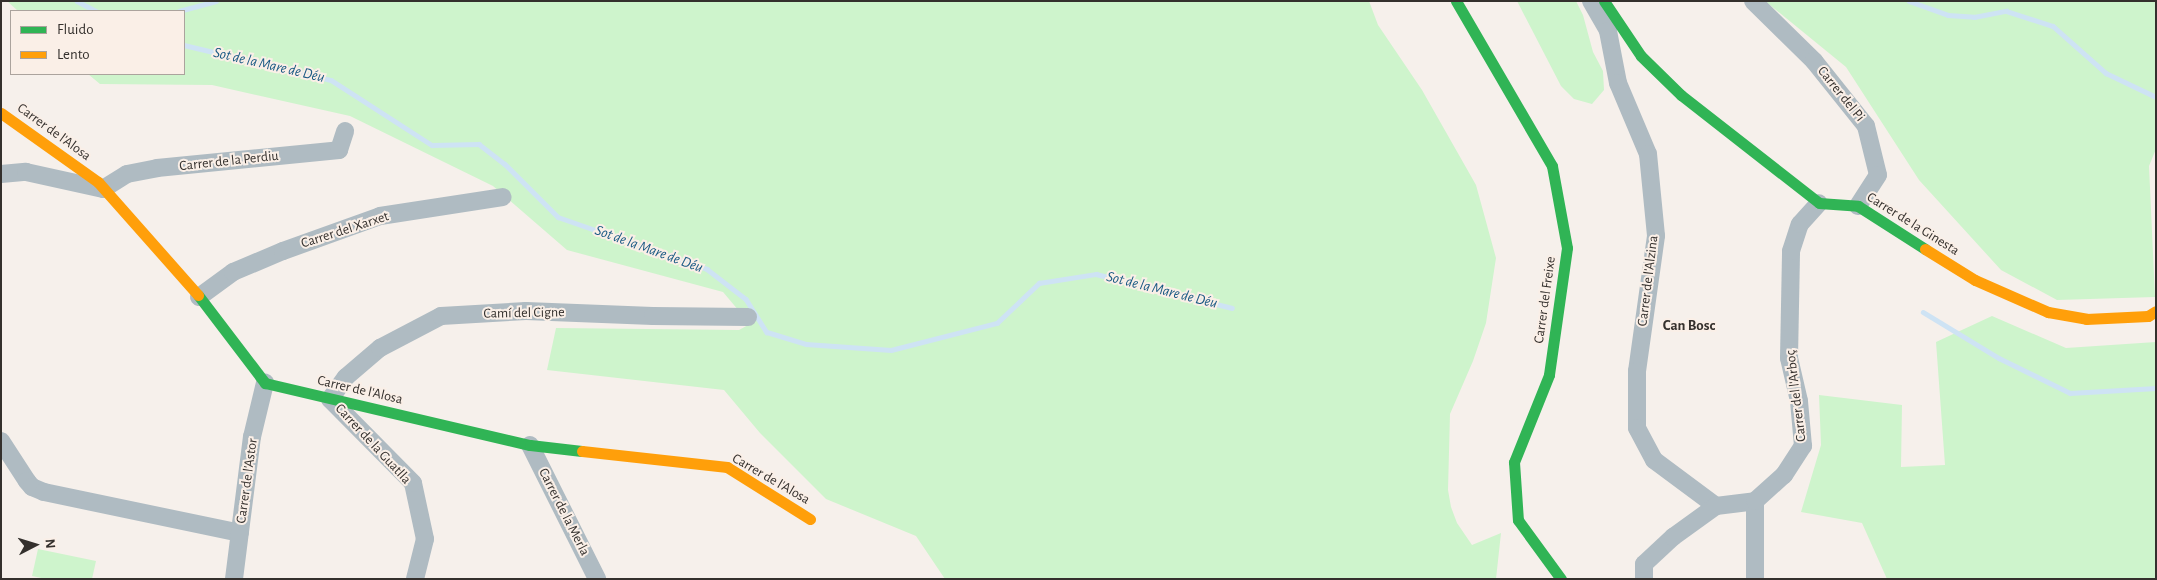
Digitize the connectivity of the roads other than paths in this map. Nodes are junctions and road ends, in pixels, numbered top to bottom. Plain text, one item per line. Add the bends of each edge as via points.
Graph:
1 (1456, 1) edge
2 (1591, 1) edge
3 (1604, 1) edge
4 (1754, 1) edge
5 (1, 113) edge
6 (345, 131) dead end
7 (1, 174) edge
8 (104, 189) junction
9 (503, 197) dead end
10 (1819, 202) junction
11 (1858, 206) junction
12 (199, 297) junction
13 (2156, 311) edge
14 (748, 317) dead end
15 (265, 383) junction
16 (330, 399) junction
17 (1, 441) edge
18 (530, 445) junction
19 (1755, 501) junction
20 (1716, 506) junction
21 (810, 519) dead end
22 (240, 533) junction
23 (234, 579) edge
24 (414, 579) edge
25 (597, 579) edge
26 (1561, 579) edge
27 (1644, 579) edge
28 (1755, 579) edge

1 - 26 street, Carrer del Freixe via 1552,166 1554,175 1567,248 1549,375 1514,462 1518,520
2 - 20 street, Carrer de l'Alzina via 1608,31 1618,83 1648,154 1656,236 1637,371 1637,428 1654,460
3 - 10 street via 1641,56 1681,95
4 - 11 street, Carrer del Pi via 1814,61 1866,126 1878,175
5 - 8 street, Carrer de l'Alosa
6 - 8 street, Carrer de la Perdiu via 339,150 157,168 127,174
7 - 8 street via 26,172
8 - 12 street, Carrer de l'Alosa
9 - 12 street, Carrer del Xarxet via 380,216 233,272
10 - 11 street, Carrer de la Ginesta
10 - 19 street, Carrer del l'Arboç via 1800,224 1791,251 1789,358 1799,401 1803,446 1784,475
11 - 13 street, Carrer de la Ginesta via 1975,280 2048,312 2086,319 2148,316
12 - 15 street, Carrer de l'Alosa
14 - 16 street, Camí del Cigne via 526,311 441,316 380,348 346,377
15 - 16 street, Carrer de l'Alosa
15 - 22 street, Carrer de l'Astor via 252,437
16 - 18 street, Carrer de l'Alosa
16 - 24 street, Carrer de la Guatlla via 413,483 425,539
17 - 22 street via 26,481 44,492
18 - 21 street, Carrer de l'Alosa via 726,467
18 - 25 street, Carrer de la Merla
19 - 20 street
19 - 28 street
20 - 27 street via 1672,537 1644,564
22 - 23 street, Carrer de l'Astor

